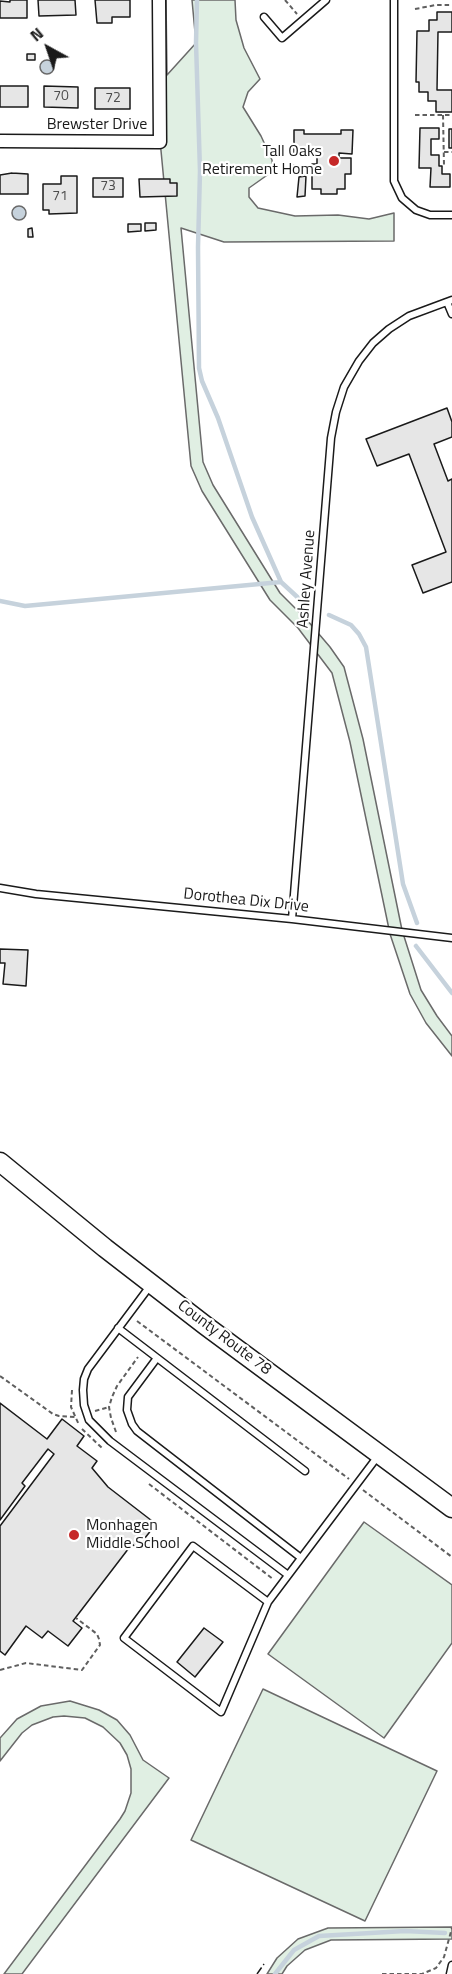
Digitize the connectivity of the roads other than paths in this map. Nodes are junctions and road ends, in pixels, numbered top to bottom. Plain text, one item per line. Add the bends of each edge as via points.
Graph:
1 (159, 0) edge
2 (326, 0) edge
3 (394, 0) edge
4 (264, 17) dead end
5 (0, 141) edge
6 (452, 215) edge
7 (450, 301) edge
8 (452, 314) edge
9 (0, 888) edge
10 (292, 918) junction
11 (452, 938) edge
12 (0, 1162) edge
13 (152, 1283) junction
14 (118, 1328) junction
15 (157, 1358) junction
16 (380, 1454) junction
17 (306, 1471) dead end
18 (452, 1508) edge
19 (301, 1558) junction
20 (288, 1575) junction
21 (268, 1602) junction
22 (452, 1965) edge
23 (450, 1974) edge

1 - 5 street, Brewster Drive via 160,142
2 - 4 lane via 282,38
3 - 6 lane via 394,181 402,198 416,210 430,215
7 - 8 lane
7 - 10 lane, Ashley Avenue via 409,316 373,343 344,387 336,412
9 - 10 lane, Dorothea Dix Drive
10 - 11 lane, Dorothea Dix Drive
12 - 13 street, County Route 78
13 - 14 lane
13 - 16 street, County Route 78
14 - 15 lane
14 - 20 lane via 84,1379 86,1413 94,1426
15 - 17 lane
15 - 19 lane via 128,1397 127,1410 137,1431
16 - 18 street, County Route 78
16 - 19 lane
19 - 20 lane
20 - 21 lane
21 - 21 lane via 221,1712 124,1638 193,1546
22 - 23 lane

